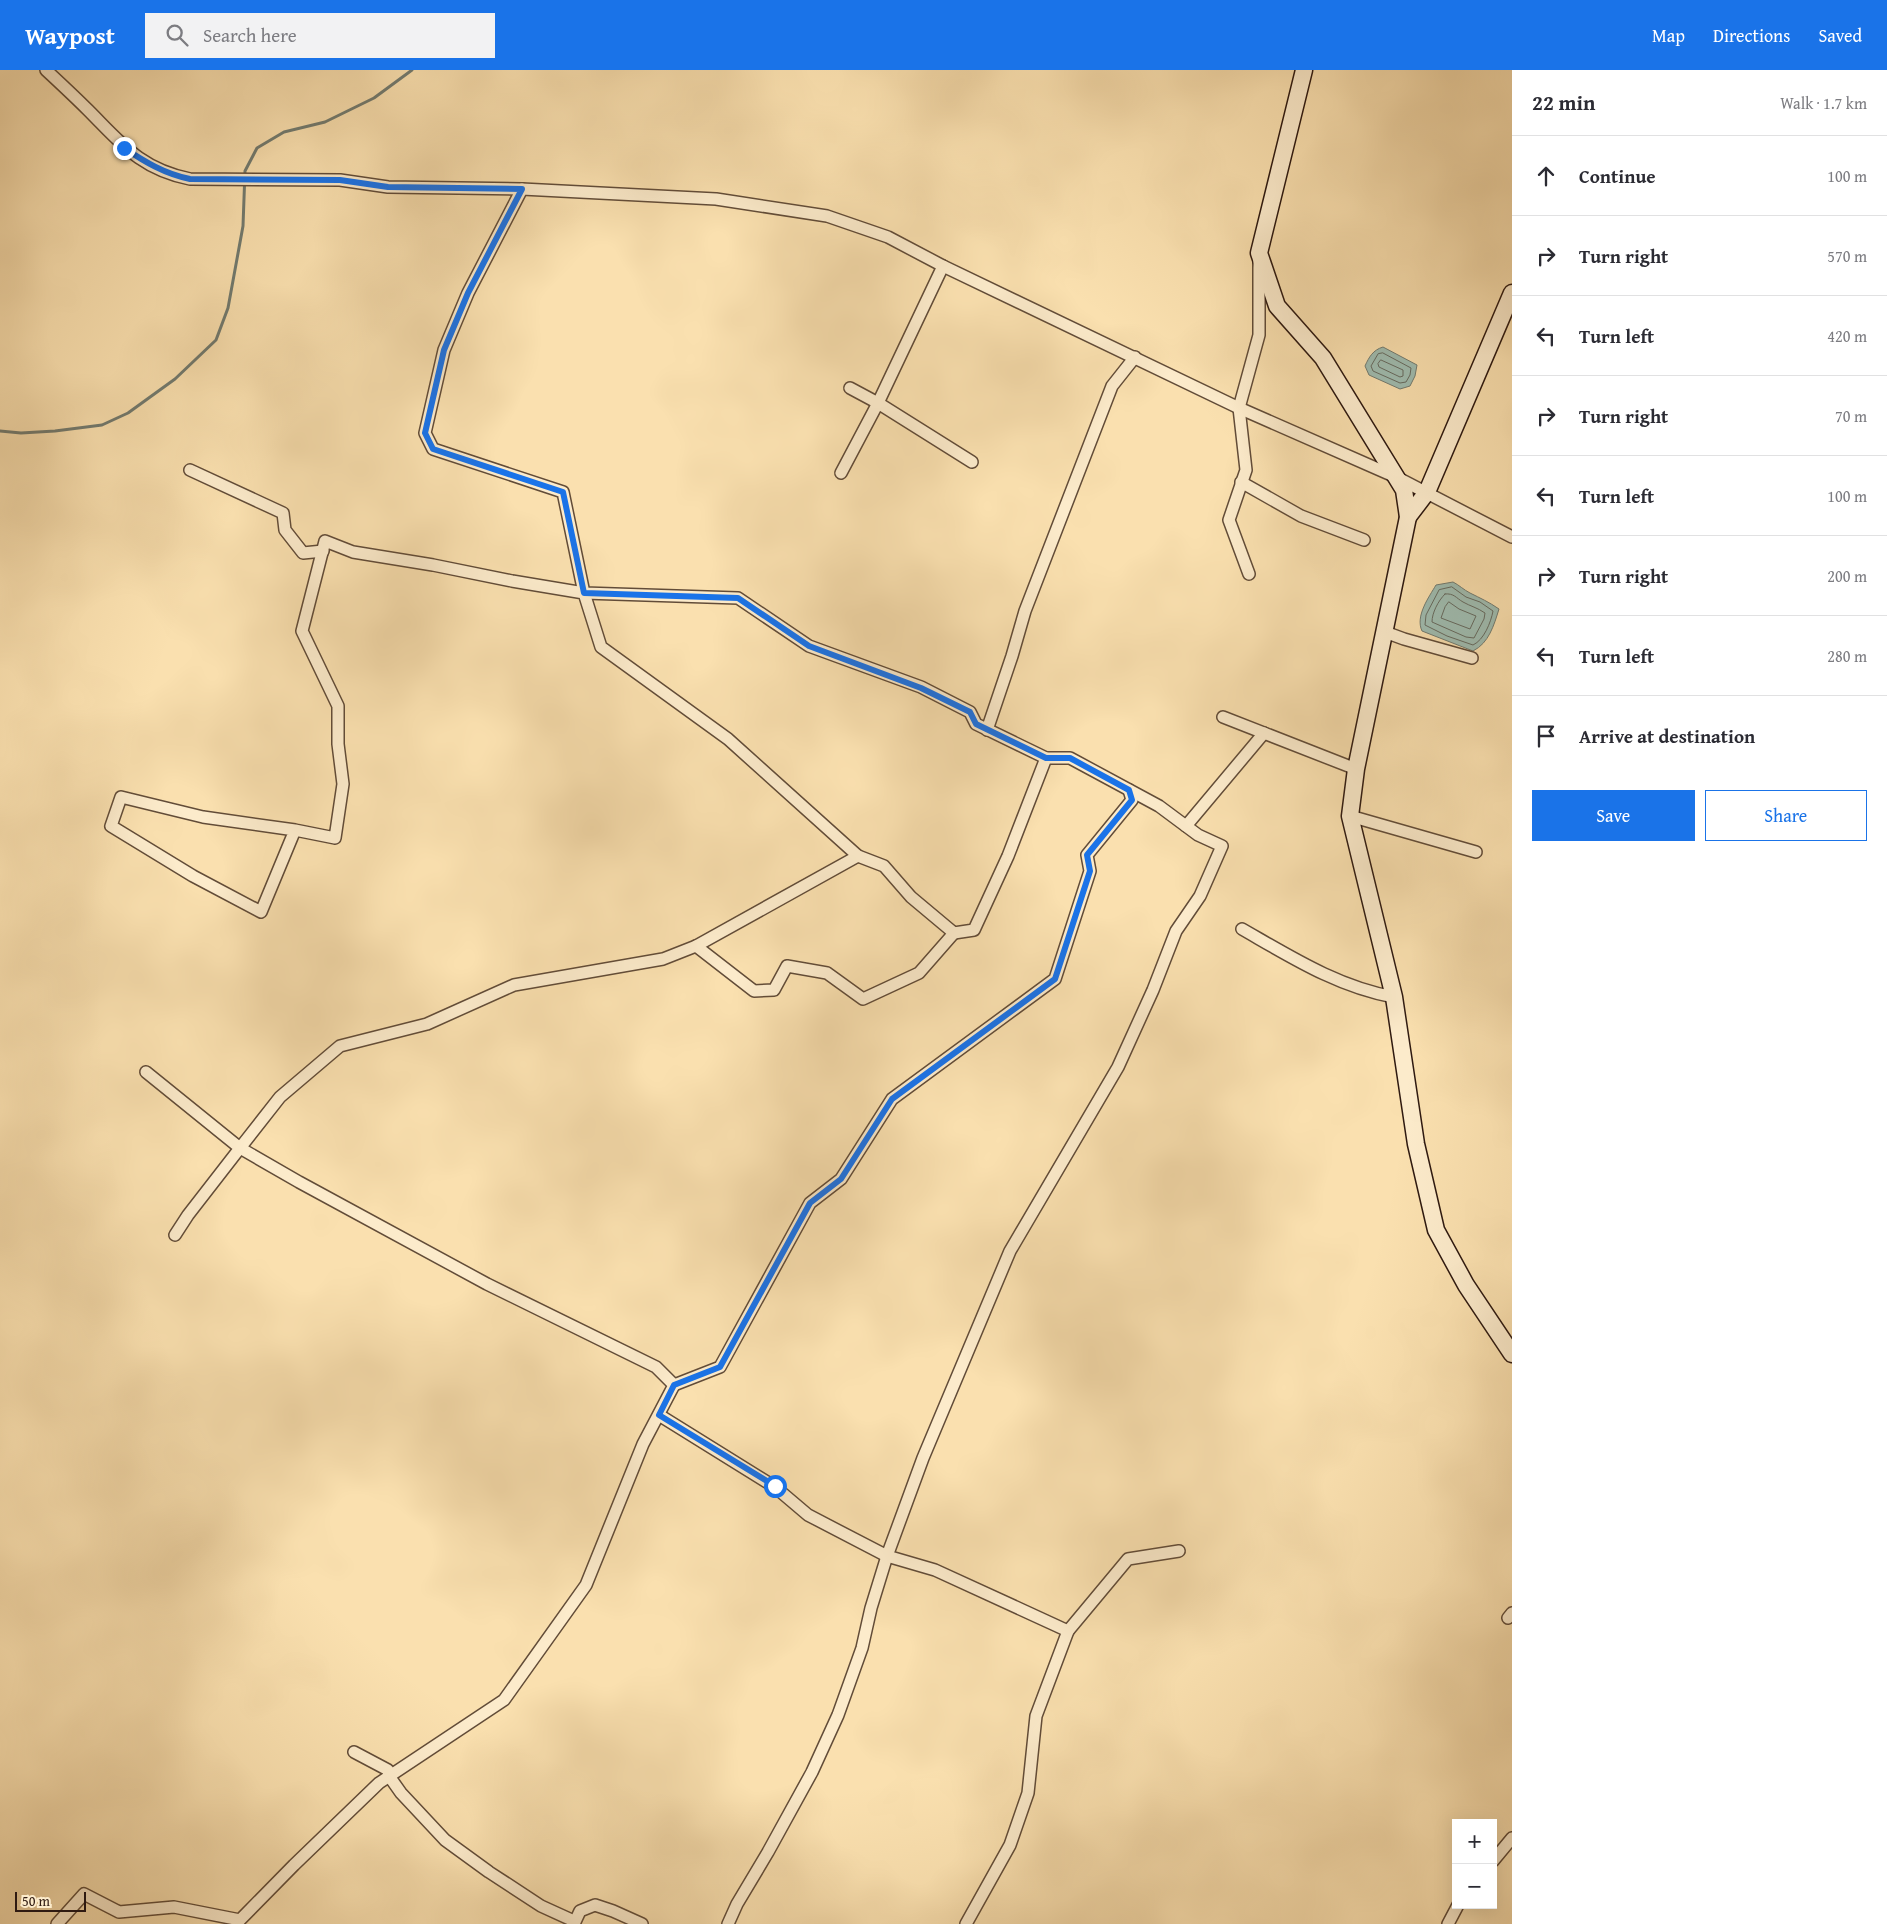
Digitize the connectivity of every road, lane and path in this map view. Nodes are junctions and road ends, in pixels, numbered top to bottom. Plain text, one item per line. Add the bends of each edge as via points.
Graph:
1 (46, 70) edge
2 (1304, 70) edge
3 (522, 189) junction
4 (1258, 253) junction
5 (943, 266) junction
6 (1512, 293) edge
7 (1135, 357) junction
8 (850, 388) dead end
9 (878, 403) junction
10 (1239, 408) junction
11 (972, 462) dead end
12 (190, 470) dead end
13 (841, 473) dead end
14 (1396, 477) junction
15 (1242, 482) junction
16 (1427, 492) junction
17 (1408, 517) junction
18 (1512, 536) edge
19 (1364, 540) dead end
20 (322, 551) junction
21 (1249, 574) dead end
22 (584, 593) junction
23 (1385, 632) junction
24 (1472, 658) dead end
25 (1223, 716) dead end
26 (987, 730) junction
27 (1264, 733) junction
28 (1046, 758) junction
29 (1356, 769) junction
30 (1129, 790) junction
31 (1350, 816) junction
32 (1186, 826) junction
33 (295, 830) junction
34 (1476, 852) dead end
35 (858, 856) junction
36 (1242, 930) dead end
37 (954, 933) junction
38 (696, 946) junction
39 (1394, 997) junction
40 (146, 1072) dead end
41 (240, 1148) junction
42 (175, 1235) dead end
43 (1512, 1354) edge
44 (674, 1385) junction
45 (659, 1415) junction
46 (1179, 1551) dead end
47 (887, 1556) junction
48 (1068, 1631) junction
49 (354, 1752) dead end
50 (388, 1776) junction
51 (1512, 1838) edge
52 (1497, 1856) edge
53 (1456, 1909) edge
54 (237, 1922) edge
55 (574, 1922) edge
56 (56, 1924) edge
57 (642, 1924) edge
58 (728, 1924) edge
59 (966, 1924) edge
60 (1448, 1924) edge

1 - 3 street via 124,148 172,175 190,179 340,180 388,187
2 - 4 main road
3 - 5 street via 716,199 827,216 888,237
3 - 22 street via 468,293 444,350 425,433 433,449 563,492
4 - 10 street via 1259,335
4 - 14 main road via 1277,306 1323,358
5 - 7 street
5 - 9 street
6 - 16 main road
7 - 10 street
7 - 26 street via 1112,386 1025,612
8 - 9 street
9 - 11 street
9 - 13 street
10 - 14 street
10 - 15 street via 1246,470
12 - 20 street via 283,513 285,530 303,553
14 - 16 street
14 - 17 main road via 1404,490
15 - 19 street via 1301,516
15 - 21 street via 1228,520
16 - 17 main road
16 - 18 street
17 - 23 main road
20 - 22 street via 325,541 353,552
20 - 33 street via 302,631 338,706 338,744 344,784 335,838
22 - 26 street via 738,598 809,646 921,688 970,712 976,724
22 - 35 street via 601,646 728,738
23 - 24 street
23 - 29 main road
25 - 27 street
26 - 28 street
27 - 29 street
27 - 32 street
28 - 30 street via 1070,758
28 - 37 street via 1008,856 974,930
29 - 31 main road
30 - 32 street
30 - 44 street via 1132,800 1087,855 1090,871 1055,979 892,1099 841,1179 810,1203 720,1367
31 - 34 street
31 - 39 main road
32 - 47 street via 1222,846 1200,896 1176,931 1118,1067 1010,1251 923,1458
33 - 33 street via 203,817 121,797 112,826 193,876 261,912
35 - 37 street via 884,866 911,897
35 - 38 street
36 - 39 street via 1318,972 1368,992
37 - 38 street via 919,973 863,999 827,973 787,966 774,990 754,991
38 - 41 street via 663,959 514,985 428,1024 340,1046 280,1097
39 - 43 main road via 1416,1144 1436,1230 1466,1285
40 - 41 street
41 - 42 street
41 - 44 street via 487,1284 656,1366
44 - 45 street
45 - 47 street via 775,1486 808,1515
45 - 50 street via 643,1444 586,1585 504,1700
46 - 48 street via 1128,1559
47 - 48 street via 935,1570
47 - 58 street via 862,1648 838,1715 812,1772
48 - 59 street via 1036,1716 1028,1793 1016,1828 1010,1845
49 - 50 street via 388,1770
50 - 54 street
50 - 55 street via 444,1840 541,1906
51 - 52 street
53 - 60 street
54 - 56 street via 174,1907 119,1912 84,1894
55 - 57 street via 580,1911 595,1906

